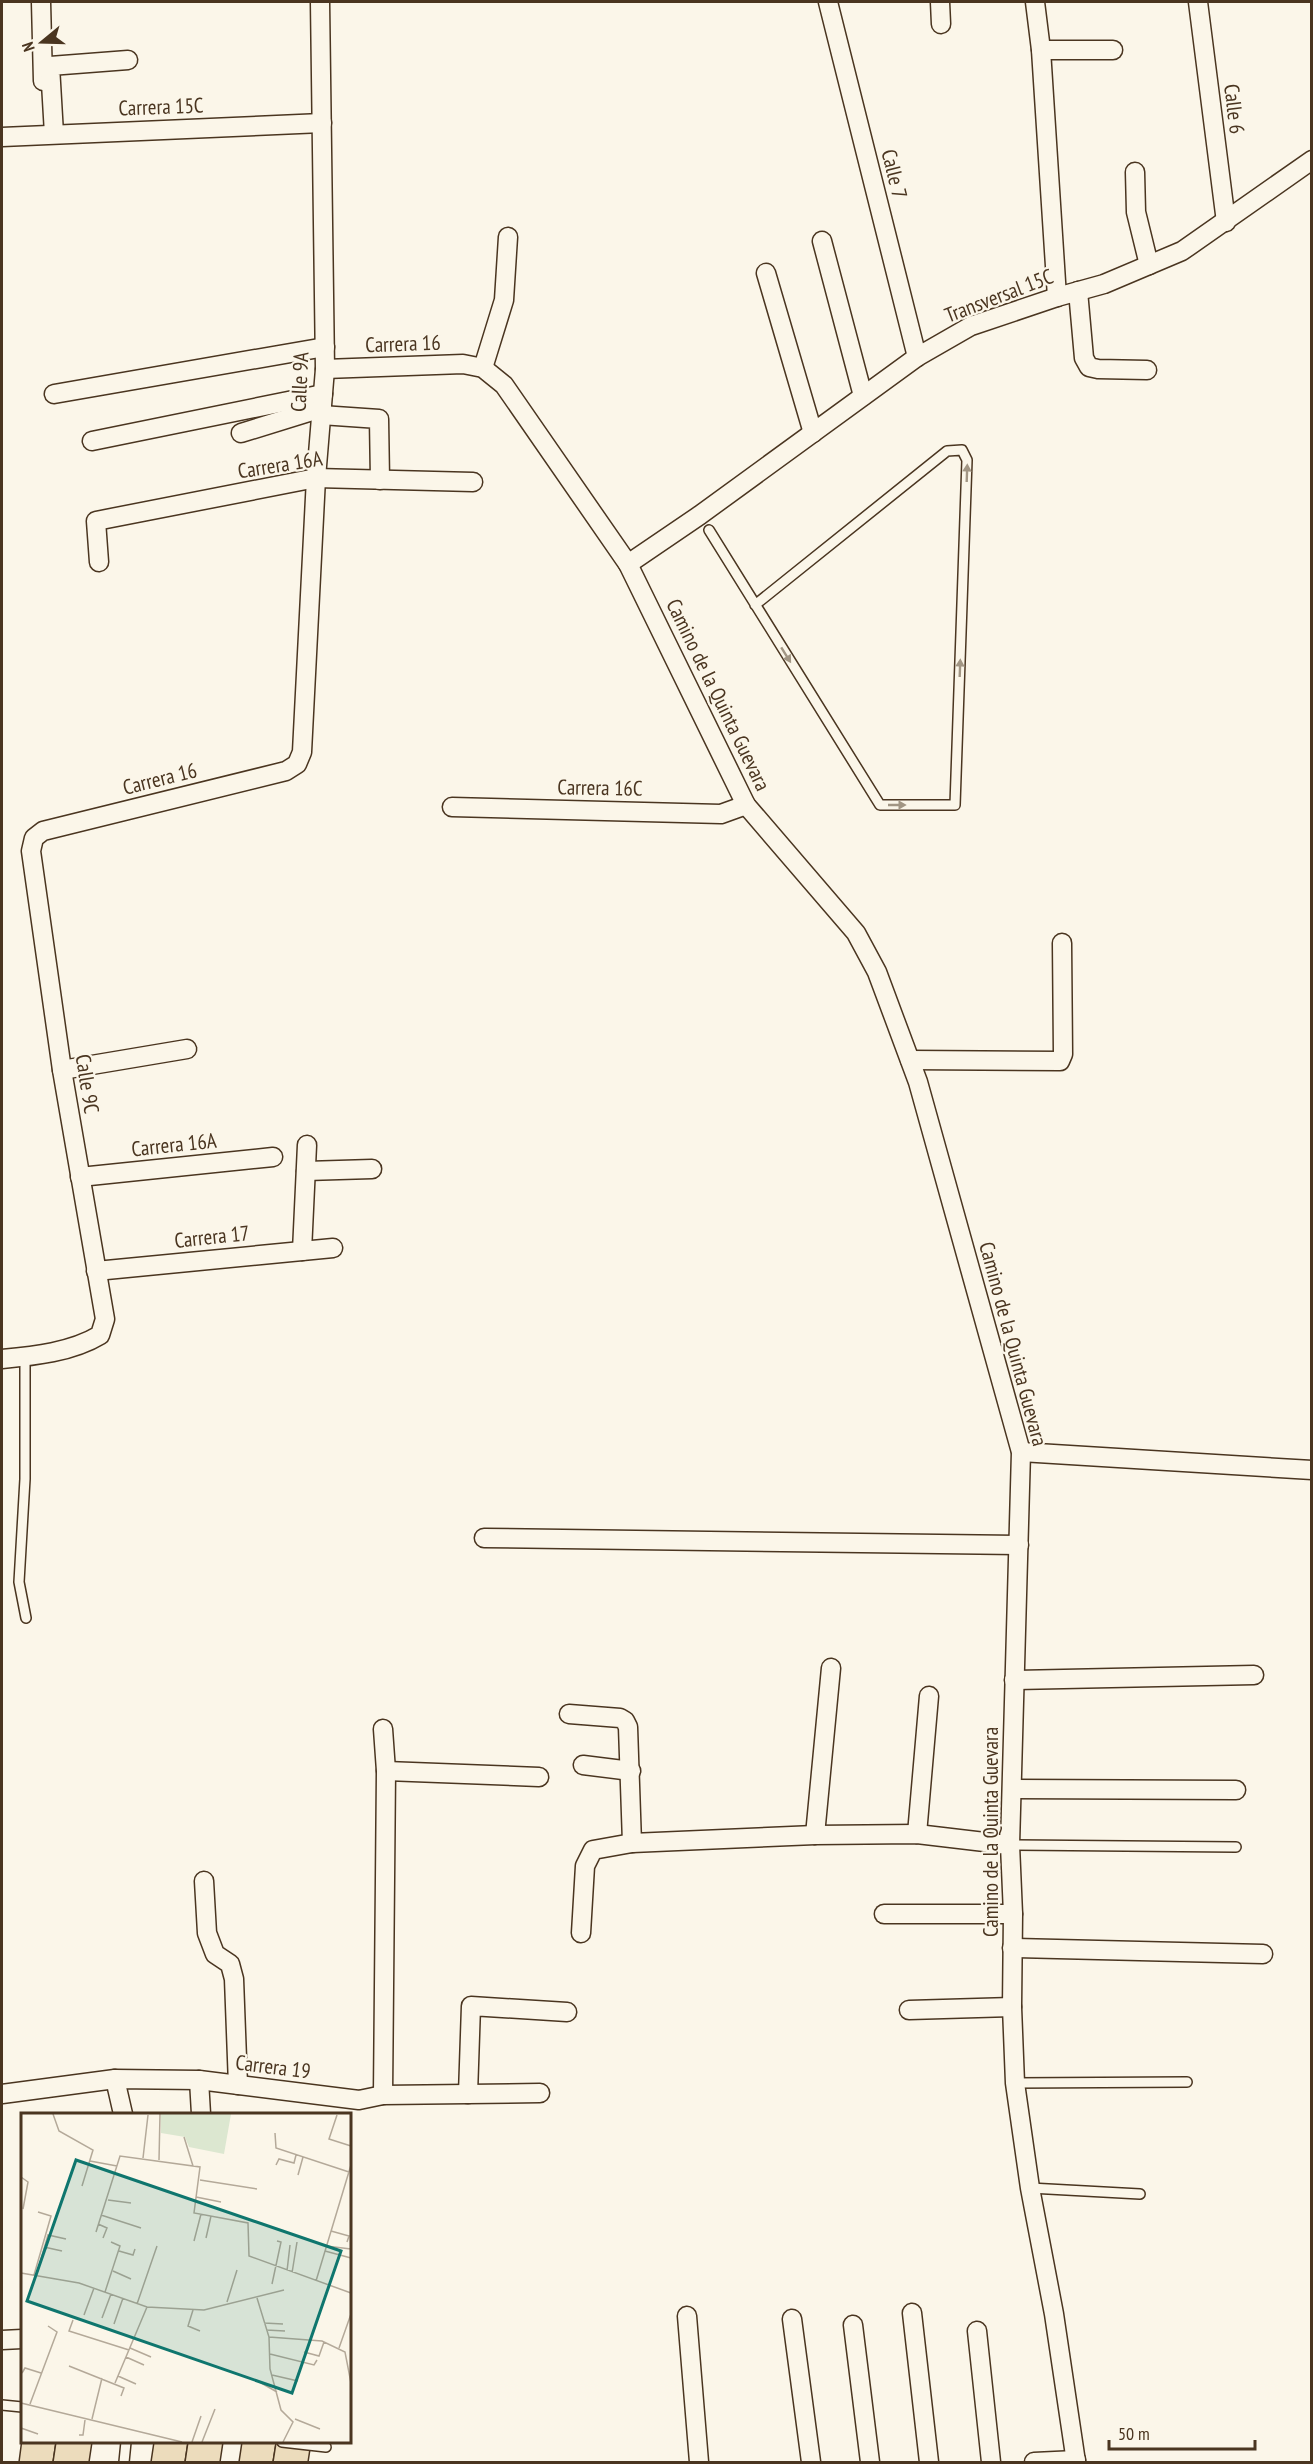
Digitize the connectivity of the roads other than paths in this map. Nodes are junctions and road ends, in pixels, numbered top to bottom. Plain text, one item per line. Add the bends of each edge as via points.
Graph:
1 (41, 2) edge
2 (320, 2) edge
3 (828, 2) edge
4 (940, 2) edge
5 (1035, 2) edge
6 (1198, 2) edge
7 (941, 24) dead end
8 (1041, 50) junction
9 (1113, 50) dead end
10 (128, 60) dead end
11 (322, 123) junction
12 (49, 135) junction
13 (2, 137) edge
14 (1311, 160) edge
15 (1135, 172) dead end
16 (1226, 222) junction
17 (508, 237) dead end
18 (822, 241) dead end
19 (1149, 265) junction
20 (766, 273) dead end
21 (1078, 291) junction
22 (1057, 297) junction
23 (325, 347) junction
24 (917, 357) junction
25 (483, 368) junction
26 (325, 369) junction
27 (1147, 370) dead end
28 (54, 394) dead end
29 (863, 396) junction
30 (322, 406) junction
31 (813, 432) junction
32 (242, 433) dead end
33 (92, 441) dead end
34 (316, 478) junction
35 (380, 480) junction
36 (473, 482) dead end
37 (705, 522) junction
38 (99, 562) dead end
39 (628, 564) junction
40 (755, 605) junction
41 (297, 764) joint
42 (746, 805) junction
43 (452, 807) dead end
44 (34, 838) joint
45 (1062, 943) dead end
46 (186, 1049) dead end
47 (910, 1060) junction
48 (62, 1070) junction
49 (307, 1145) dead end
50 (273, 1157) dead end
51 (372, 1169) dead end
52 (306, 1171) junction
53 (80, 1177) junction
54 (333, 1248) dead end
55 (302, 1251) junction
56 (96, 1271) junction
57 (25, 1356) junction
58 (2, 1359) edge
59 (1021, 1452) junction
60 (1311, 1470) edge
61 (484, 1538) dead end
62 (1019, 1545) junction
63 (26, 1618) dead end
64 (831, 1668) dead end
65 (1254, 1675) dead end
66 (1014, 1680) junction
67 (929, 1696) dead end
68 (569, 1714) dead end
69 (383, 1729) dead end
70 (583, 1765) dead end
71 (386, 1771) junction
72 (631, 1771) junction
73 (539, 1777) dead end
74 (1013, 1789) junction
75 (1236, 1790) dead end
76 (815, 1834) junction
77 (917, 1834) junction
78 (632, 1843) junction
79 (1010, 1845) junction
80 (1236, 1847) dead end
81 (204, 1881) dead end
82 (884, 1914) dead end
83 (1013, 1914) junction
84 (581, 1933) dead end
85 (1012, 1948) junction
86 (1263, 1954) dead end
87 (1012, 2007) junction
88 (909, 2010) dead end
89 (567, 2012) dead end
90 (115, 2079) junction
91 (199, 2080) junction
92 (1187, 2082) dead end
93 (1015, 2083) junction
94 (238, 2085) junction
95 (540, 2093) dead end
96 (2, 2094) edge
97 (468, 2094) junction
98 (383, 2095) junction
99 (123, 2113) edge
100 (201, 2113) edge
101 (1030, 2188) junction
102 (1140, 2194) dead end
103 (912, 2313) dead end
104 (687, 2316) dead end
105 (792, 2319) dead end
106 (853, 2325) dead end
107 (977, 2331) dead end
108 (21, 2339) edge
109 (2, 2340) edge
110 (2, 2404) edge
111 (21, 2407) edge
112 (126, 2443) edge
113 (291, 2443) edge
114 (326, 2447) dead end
115 (1076, 2461) edge
116 (124, 2463) edge
117 (699, 2463) edge
118 (811, 2463) edge
119 (870, 2463) edge
120 (929, 2463) edge
121 (991, 2463) edge
122 (1034, 2463) edge

1 - 12 street
2 - 11 street, Calle 9A
3 - 24 street, Calle 7
4 - 7 street
5 - 8 street
6 - 16 street, Calle 6
8 - 9 street
8 - 22 street
10 - 12 street via 50,66
11 - 12 street, Carrera 15C
11 - 23 street, Calle 9A
12 - 13 street, Carrera 15C
14 - 16 street, Transversal 15C
15 - 19 street via 1136,212
16 - 19 street, Transversal 15C via 1182,251
17 - 25 street via 504,300
18 - 29 street
19 - 21 street, Transversal 15C
20 - 31 street
21 - 22 street, Transversal 15C
21 - 27 street via 1084,358 1089,367
22 - 24 street, Transversal 15C via 971,326
23 - 26 street, Calle 9A
23 - 28 street
24 - 29 street, Transversal 15C
25 - 26 street, Carrera 16 via 463,364
25 - 39 street, Camino de la Quinta Guevara via 504,385
26 - 30 street, Calle 9A
29 - 31 street, Transversal 15C
30 - 32 street
30 - 33 street
30 - 34 street, Calle 9A
30 - 35 street via 379,419
31 - 37 street, Transversal 15C
34 - 35 street, Carrera 16A
34 - 38 street, Carrera 16A via 96,521
34 - 41 street, Calle 9A via 302,752
35 - 36 street, Carrera 16A
37 - 39 street, Transversal 15C
37 - 40 lane
39 - 42 street, Camino de la Quinta Guevara
40 -> 40 lane via 880,805 955,805 967,460 962,450 947,451
41 - 44 street, Carrera 16 via 286,771 44,831
42 - 43 street, Carrera 16C via 721,814
42 - 47 street, Camino de la Quinta Guevara via 856,933 877,972
44 - 48 street, Calle 9C via 31,851
45 - 47 street via 1060,1061
46 - 48 street
47 - 59 street, Camino de la Quinta Guevara
48 - 53 street, Calle 9C
49 - 52 street
50 - 53 street, Carrera 16A
51 - 52 street
52 - 55 street
53 - 56 street, Calle 9C
54 - 55 street, Carrera 17
55 - 56 street, Carrera 17
56 - 57 street, Calle 9C via 105,1319 100,1335 85,1344
57 - 58 street
57 - 63 lane via 25,1479 19,1582
59 - 60 street
59 - 62 street, Camino de la Quinta Guevara
61 - 62 street
62 - 66 street, Camino de la Quinta Guevara
64 - 76 street
65 - 66 street
66 - 74 street, Camino de la Quinta Guevara
67 - 77 street
68 - 72 street via 625,1721
69 - 71 street
70 - 72 street
71 - 73 street
71 - 98 street
72 - 78 street
74 - 75 street
74 - 79 street, Camino de la Quinta Guevara
76 - 77 street
76 - 78 street
77 - 79 street
78 - 84 street via 593,1850 585,1866
79 - 80 lane
79 - 83 street, Camino de la Quinta Guevara
81 - 94 street via 207,1933 215,1954 230,1964 234,1979
82 - 83 street
83 - 85 street, Camino de la Quinta Guevara
85 - 86 street
85 - 87 street, Camino de la Quinta Guevara
87 - 88 street
87 - 93 street, Camino de la Quinta Guevara
89 - 97 street via 471,2006
90 - 91 street, Carrera 19
90 - 96 street, Carrera 19
90 - 99 street
91 - 94 street, Carrera 19
91 - 100 street
92 - 93 lane
93 - 101 street, Camino de la Quinta Guevara
94 - 98 street, Carrera 19 via 359,2100
95 - 97 street, Carrera 19
97 - 98 street, Carrera 19
101 - 102 lane
101 - 115 street, Camino de la Quinta Guevara
103 - 120 street
104 - 117 street
105 - 118 street
106 - 119 street
107 - 121 street
108 - 109 street
110 - 111 lane
112 - 116 lane
113 - 114 lane
115 - 122 street

